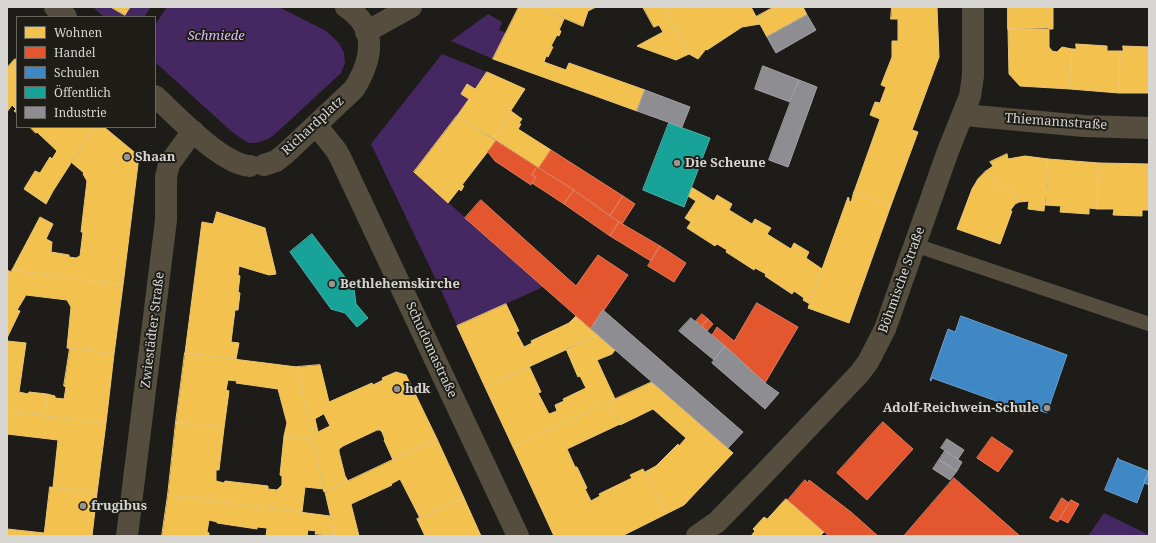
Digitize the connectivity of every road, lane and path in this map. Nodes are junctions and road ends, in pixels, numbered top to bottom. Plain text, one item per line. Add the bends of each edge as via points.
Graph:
1 (55, 7) edge
2 (346, 7) edge
3 (411, 7) edge
4 (973, 7) edge
5 (65, 16) edge
6 (366, 32) junction
7 (156, 97) edge
8 (964, 114) junction
9 (316, 125) junction
10 (1149, 128) edge
11 (193, 130) junction
12 (915, 245) junction
13 (1149, 324) edge
14 (127, 536) edge
15 (518, 536) edge
16 (697, 536) edge

1 - 5 street
2 - 6 street, Richardplatz via 358,17
3 - 6 street
4 - 8 street, Böhmische Straße via 973,76
6 - 9 street, Richardplatz via 370,45 362,76 354,89
7 - 11 street, Richardplatz
8 - 10 street, Thiemannstraße via 1084,126
8 - 12 street, Böhmische Straße via 948,151
9 - 11 street, Richardplatz via 276,161 257,166 230,160
9 - 15 street, Schudomastraße via 340,157
11 - 14 street, Zwiestädter Straße via 169,164 166,177 166,220
12 - 13 lane
12 - 16 street, Böhmische Straße via 885,329 868,362 717,522

